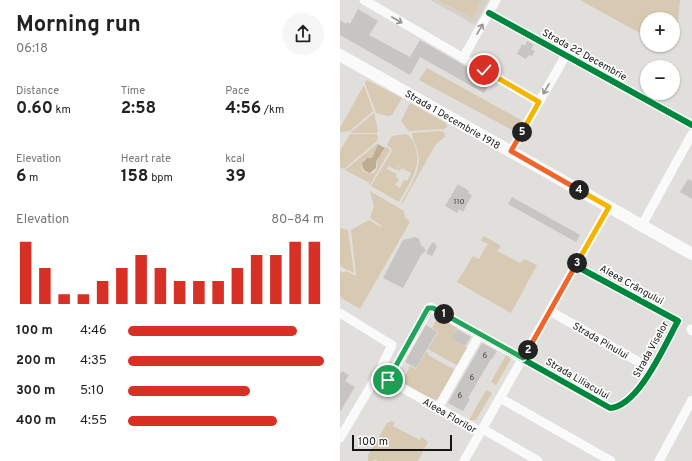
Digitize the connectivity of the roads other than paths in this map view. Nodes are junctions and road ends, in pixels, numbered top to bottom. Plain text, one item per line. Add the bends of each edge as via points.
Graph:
1 (364, 0) edge
2 (496, 0) edge
3 (489, 13) junction
4 (340, 54) edge
5 (566, 55) junction
6 (463, 58) junction
7 (539, 102) junction
8 (692, 125) edge
9 (692, 134) edge
10 (511, 151) junction
11 (609, 207) junction
12 (642, 226) junction
13 (692, 254) edge
14 (576, 266) junction
15 (550, 311) junction
16 (340, 313) edge
17 (678, 321) joint
18 (480, 334) junction
19 (523, 358) junction
20 (651, 369) junction
21 (378, 374) junction
22 (388, 380) junction
23 (641, 388) joint
24 (500, 398) junction
25 (692, 400) edge
26 (438, 408) junction
27 (482, 431) junction
28 (340, 438) edge
29 (464, 461) edge
30 (538, 461) edge
31 (611, 461) edge
32 (659, 461) edge

1 -> 6 street
2 - 3 street
3 - 5 street, Strada 22 Decembrie
6 -> 3 street
4 - 10 main road, Strada 1 Decembrie 1918
5 -> 7 street
5 - 8 street, Strada 22 Decembrie
6 - 7 street
7 - 10 street
9 - 12 street
10 - 11 main road, Strada 1 Decembrie 1918
11 - 12 main road, Strada 1 Decembrie 1918
11 - 14 street
12 - 13 main road, Strada 1 Decembrie 1918
14 - 15 street
14 - 17 street, Aleea Crângului
15 - 19 street
15 - 20 street, Strada Pinului
16 - 21 street via 392,345
17 - 20 street, Strada Viselor
18 - 19 street
18 - 22 street via 430,307
18 - 26 street
19 - 23 street, Strada Liliacului via 610,408 615,408 631,398
19 - 24 street
20 - 23 street, Strada Viselor
21 - 22 street, Aleea Florilor
21 - 28 street
22 - 26 street, Aleea Florilor
24 - 27 street
24 - 31 street
25 - 32 street
26 - 27 street, Aleea Florilor
27 - 29 street
27 - 30 street, Aleea Florilor

